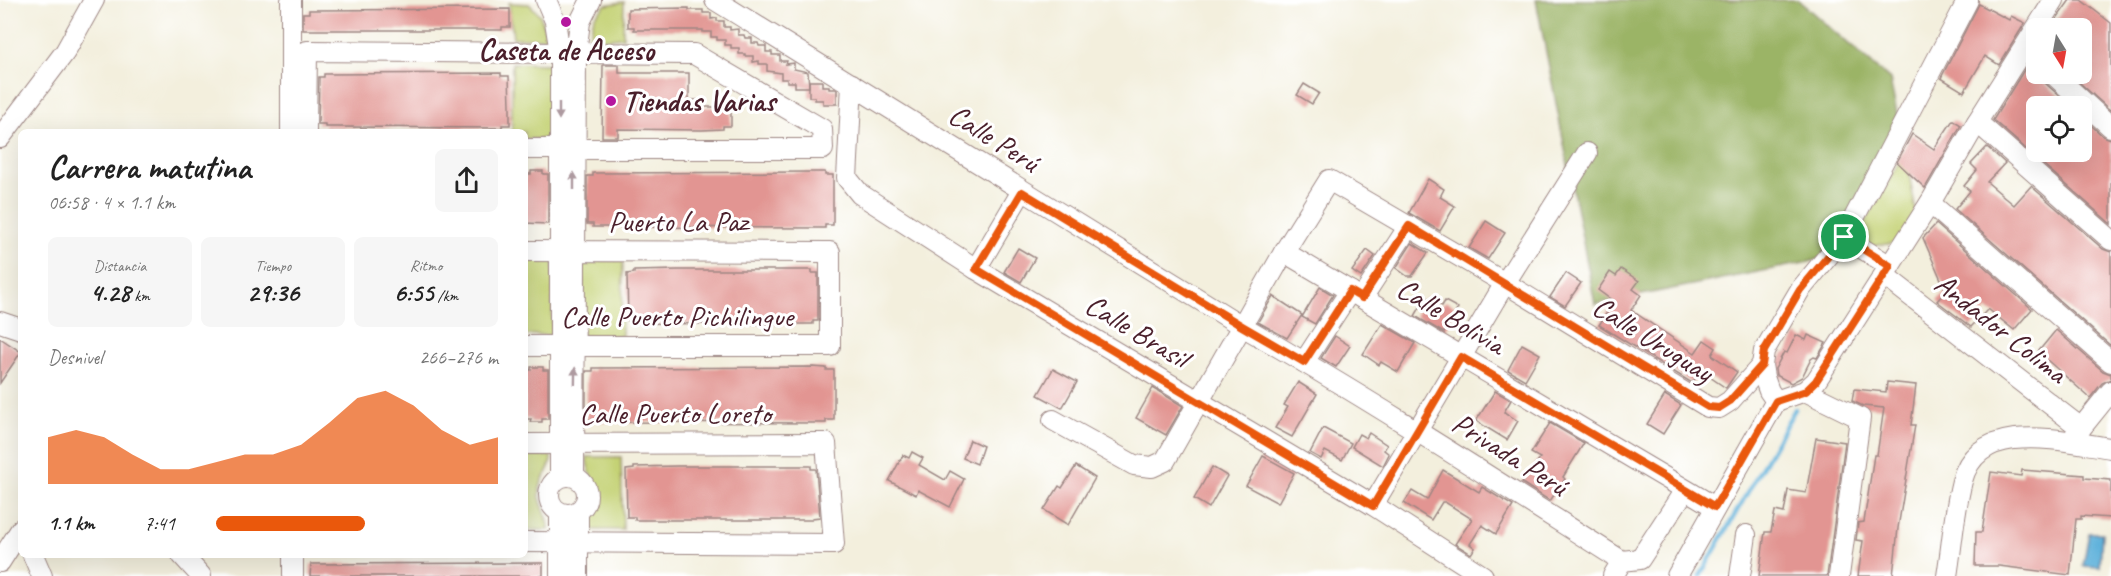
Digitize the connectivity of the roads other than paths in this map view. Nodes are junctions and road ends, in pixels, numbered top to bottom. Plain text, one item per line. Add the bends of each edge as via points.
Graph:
1 (94, 0) edge
2 (291, 0) edge
3 (546, 0) edge
4 (591, 0) edge
5 (715, 0) edge
6 (1968, 0) edge
7 (2054, 0) edge
8 (2046, 18) edge
9 (568, 53) junction
10 (2026, 59) edge
11 (852, 84) junction
12 (2064, 84) edge
13 (1977, 122) junction
14 (2111, 127) edge
15 (291, 129) edge
16 (306, 129) edge
17 (0, 138) edge
18 (528, 149) edge
19 (567, 149) junction
20 (1587, 153) dead end
21 (1022, 192) junction
22 (1930, 203) junction
23 (1409, 226) junction
24 (1844, 237) junction
25 (2111, 240) edge
26 (528, 251) edge
27 (567, 251) junction
28 (1284, 252) junction
29 (976, 269) junction
30 (1888, 271) junction
31 (1505, 283) junction
32 (1356, 294) junction
33 (0, 322) edge
34 (1242, 326) junction
35 (18, 328) edge
36 (528, 346) edge
37 (567, 346) junction
38 (830, 346) joint
39 (1461, 357) junction
40 (1304, 362) junction
41 (2111, 362) edge
42 (1762, 365) junction
43 (1806, 391) junction
44 (2111, 391) edge
45 (1776, 401) junction
46 (1198, 403) junction
47 (1053, 420) dead end
48 (1417, 431) junction
49 (2076, 435) junction
50 (567, 443) junction
51 (528, 444) edge
52 (2111, 448) edge
53 (567, 477) junction
54 (1685, 490) junction
55 (1373, 506) junction
56 (1715, 507) junction
57 (569, 512) junction
58 (18, 535) edge
59 (1746, 535) dead end
60 (528, 542) edge
61 (569, 542) junction
62 (34, 558) edge
63 (185, 558) edge
64 (293, 558) edge
65 (0, 562) edge
66 (1618, 568) edge
67 (42, 576) edge
68 (201, 576) edge
69 (293, 576) edge
70 (560, 576) edge
71 (578, 576) edge
72 (1483, 576) edge
73 (1677, 576) edge
74 (1740, 576) edge
75 (1839, 576) edge
76 (1947, 576) edge

1 - 17 street via 65,52
2 - 15 street
3 - 9 street
4 - 9 street
5 - 11 street, Calle Perú
6 - 24 street
7 - 8 street
9 - 16 street via 307,51
9 - 19 street
9 - 19 street via 694,54 822,129 823,149
10 - 13 street
11 - 21 street, Calle Perú
11 - 29 street, Calle Brasil via 847,178 860,194
12 - 14 street
13 - 22 street
13 - 25 street
18 - 19 street
19 - 27 street
20 - 31 street
21 - 29 street
21 - 34 street, Calle Perú
22 - 30 street
22 - 41 street
23 - 28 street, Calle Uruguay via 1329,180
23 - 31 street, Calle Uruguay
23 - 32 street
24 - 30 street, Andador Colima
24 - 42 street via 1800,290 1764,351
26 - 27 street, Puerto La Paz
27 - 37 street
27 - 38 street, Puerto La Paz via 830,252
28 - 32 street, Calle Bolivia
28 - 34 street
29 - 46 street, Calle Brasil
30 - 43 street
30 - 49 street, Andador Colima
31 - 39 street
31 - 42 street, Calle Uruguay via 1708,407 1719,408 1730,401
32 - 39 street, Calle Bolivia
32 - 40 street
33 - 35 street
34 - 40 street, Privada Perú
34 - 46 street
36 - 37 street, Calle Puerto Pichilingue
37 - 38 street, Calle Puerto Pichilingue
37 - 50 street
39 - 48 street
39 - 54 street, Calle Bolivia
40 - 48 street, Privada Perú
42 - 45 street
43 - 45 street
43 - 75 street via 1860,418
44 - 49 street
45 - 56 street
46 - 47 street via 1165,460 1152,467 1134,465
46 - 55 street, Calle Brasil
48 - 55 street
48 - 66 street, Privada Perú
49 - 52 street
49 - 76 street via 2006,440 1984,447 1963,479
50 - 51 street, Calle Puerto Loreto
50 - 53 street
50 - 61 street, Calle Puerto Loreto via 826,443 834,544
53 - 57 street via 585,485 587,491 584,505
53 - 57 street via 550,486 549,493 551,505
54 - 56 street, Calle Bolivia
54 - 66 street via 1640,559
55 - 72 street, Calle Brasil
56 - 73 street
57 - 61 street
58 - 65 street
59 - 74 street
60 - 61 street
61 - 70 street
61 - 71 street
62 - 67 street
63 - 68 street
64 - 69 street

